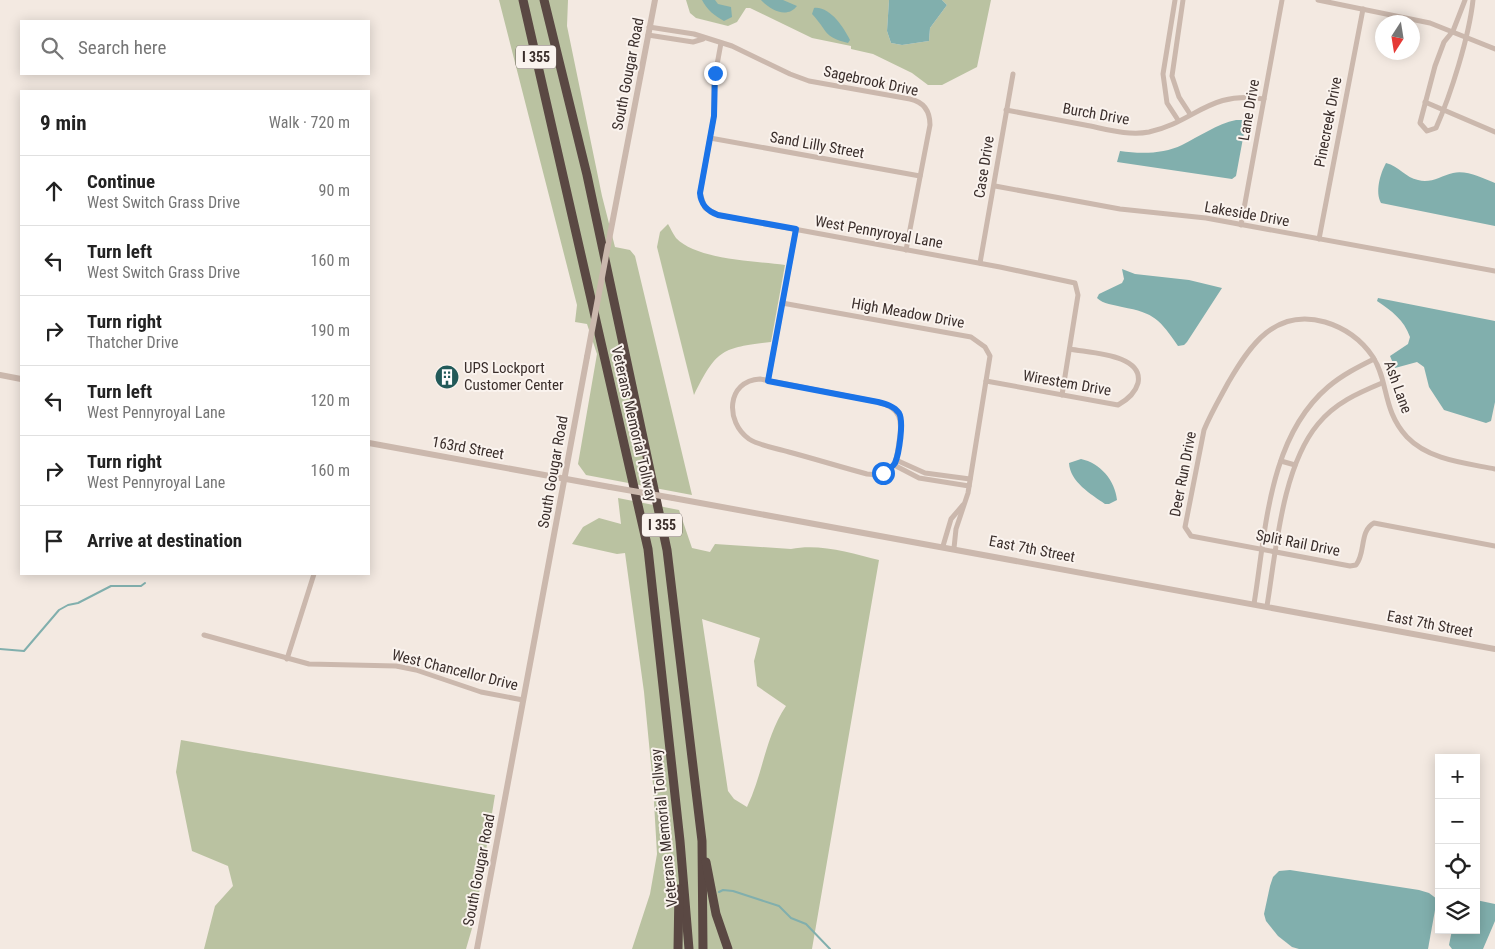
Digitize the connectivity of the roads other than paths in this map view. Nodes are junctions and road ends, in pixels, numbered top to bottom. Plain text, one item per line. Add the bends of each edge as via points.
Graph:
1 (523, 0) edge
2 (544, 0) edge
3 (655, 0) edge
4 (1175, 0) edge
5 (1183, 0) edge
6 (1282, 0) edge
7 (1318, 0) edge
8 (1465, 0) edge
9 (1473, 0) edge
10 (1363, 9) junction
11 (649, 27) junction
12 (1452, 31) junction
13 (648, 35) junction
14 (1465, 36) junction
15 (703, 39) junction
16 (721, 43) junction
17 (1495, 49) edge
18 (1013, 74) dead end
19 (1264, 99) junction
20 (1425, 102) junction
21 (1006, 110) junction
22 (1442, 110) junction
23 (1190, 114) junction
24 (1178, 120) junction
25 (1495, 132) edge
26 (710, 138) junction
27 (920, 176) junction
28 (994, 186) junction
29 (1241, 225) junction
30 (796, 229) junction
31 (1319, 239) junction
32 (906, 250) junction
33 (980, 263) junction
34 (1495, 271) edge
35 (782, 303) junction
36 (1278, 325) joint
37 (1070, 349) junction
38 (1374, 359) junction
39 (0, 375) edge
40 (20, 379) edge
41 (768, 381) junction
42 (986, 381) junction
43 (1382, 383) junction
44 (1062, 395) junction
45 (370, 443) edge
46 (1280, 461) junction
47 (895, 463) junction
48 (1295, 465) junction
49 (1495, 468) edge
50 (564, 479) junction
51 (970, 479) junction
52 (969, 486) junction
53 (963, 505) junction
54 (1187, 533) joint
55 (943, 546) junction
56 (1495, 546) edge
57 (954, 548) junction
58 (1263, 549) junction
59 (1276, 552) junction
60 (314, 575) edge
61 (1254, 604) junction
62 (1267, 606) junction
63 (204, 635) dead end
64 (1495, 649) edge
65 (287, 658) junction
66 (523, 700) junction
67 (700, 829) junction
68 (680, 841) junction
69 (477, 949) edge
70 (678, 949) edge
71 (689, 949) edge
72 (703, 949) edge
73 (728, 949) edge

1 - 68 highway, Veterans Memorial Tollway / I 355 via 648,549
2 - 67 highway, Veterans Memorial Tollway / I 355 via 588,175 668,550
3 - 11 street, South Gougar Road
4 - 24 street via 1162,74 1167,103
5 - 23 street via 1172,76
6 - 19 street, Lane Drive
7 - 10 street
8 - 12 street
9 - 14 street
10 - 12 street via 1412,18
10 - 31 street, Pinecreek Drive
11 - 13 street, South Gougar Road
11 - 15 street, Sagebrook Drive via 694,34
12 - 14 street
12 - 20 street via 1444,42
13 - 15 street, Sagebrook Drive via 693,42
13 - 50 street, South Gougar Road, bridge
14 - 17 street
14 - 22 street
15 - 16 street, Sagebrook Drive
16 - 26 street, West Pennyroyal Lane via 715,73
16 - 27 street, Sagebrook Drive via 744,50 800,78 922,104 929,113 930,125
18 - 21 street, Case Drive
19 - 23 street, Burch Drive via 1239,97 1223,100
19 - 29 street, Lane Drive
20 - 22 street
20 - 22 street via 1420,123 1426,131 1436,128
21 - 24 street, Burch Drive via 1134,133 1164,128
21 - 28 street, Case Drive
22 - 25 street
23 - 24 street, Burch Drive
26 - 27 street, Sand Lilly Street
26 - 30 street, West Pennyroyal Lane via 700,193 705,208 718,215
27 - 32 street, Sagebrook Drive
28 - 29 street, Lakeside Drive via 1120,209
28 - 33 street, Case Drive
29 - 31 street, Lakeside Drive
30 - 32 street, West Pennyroyal Lane
30 - 35 street
31 - 34 street, Lakeside Drive
32 - 33 street, West Pennyroyal Lane
33 - 37 street, West Pennyroyal Lane via 1075,283 1078,296
35 - 41 street
35 - 42 street, High Meadow Drive via 971,338 985,347 990,356
36 - 38 street, Ash Lane via 1288,321 1317,320 1336,326 1354,336
36 - 54 street, Deer Run Drive via 1251,346 1204,430 1185,528
37 - 44 street, West Pennyroyal Lane
37 - 44 street, Wirestem Drive via 1125,359 1139,377 1136,389 1118,405
38 - 43 street, Ash Lane
38 - 46 street via 1329,386 1313,401 1288,439
39 - 40 street
41 - 47 street via 878,402 894,408 901,424
41 - 47 street via 746,381 735,396 733,410 736,423 750,440 867,474 879,475
42 - 44 street, Wirestem Drive
42 - 51 street, High Meadow Drive
43 - 48 street via 1354,394 1335,407 1318,424
43 - 49 street, Ash Lane via 1392,414 1408,438 1450,460
45 - 50 street, 163rd Street
46 - 48 street
46 - 58 street
47 - 51 street via 918,471
47 - 52 street via 918,478
48 - 59 street
50 - 55 street, East 7th Street, bridge
50 - 66 street, South Gougar Road
51 - 52 street, High Meadow Drive
52 - 53 street, High Meadow Drive
53 - 55 street, High Meadow Drive via 951,519
53 - 57 street, High Meadow Drive
54 - 58 street, Split Rail Drive
55 - 57 street, East 7th Street
56 - 59 street, Split Rail Drive via 1374,523 1366,531 1356,565
57 - 61 street, East 7th Street
58 - 59 street, Split Rail Drive
58 - 61 street
59 - 62 street
60 - 65 street
61 - 62 street, East 7th Street
62 - 64 street, East 7th Street
63 - 65 street, West Chancellor Drive
65 - 66 street, West Chancellor Drive via 309,664 396,666 481,692
66 - 69 street, South Gougar Road
67 - 72 highway, Veterans Memorial Tollway / I 355
67 - 73 highway via 716,914
68 - 70 highway
68 - 71 highway, Veterans Memorial Tollway / I 355

